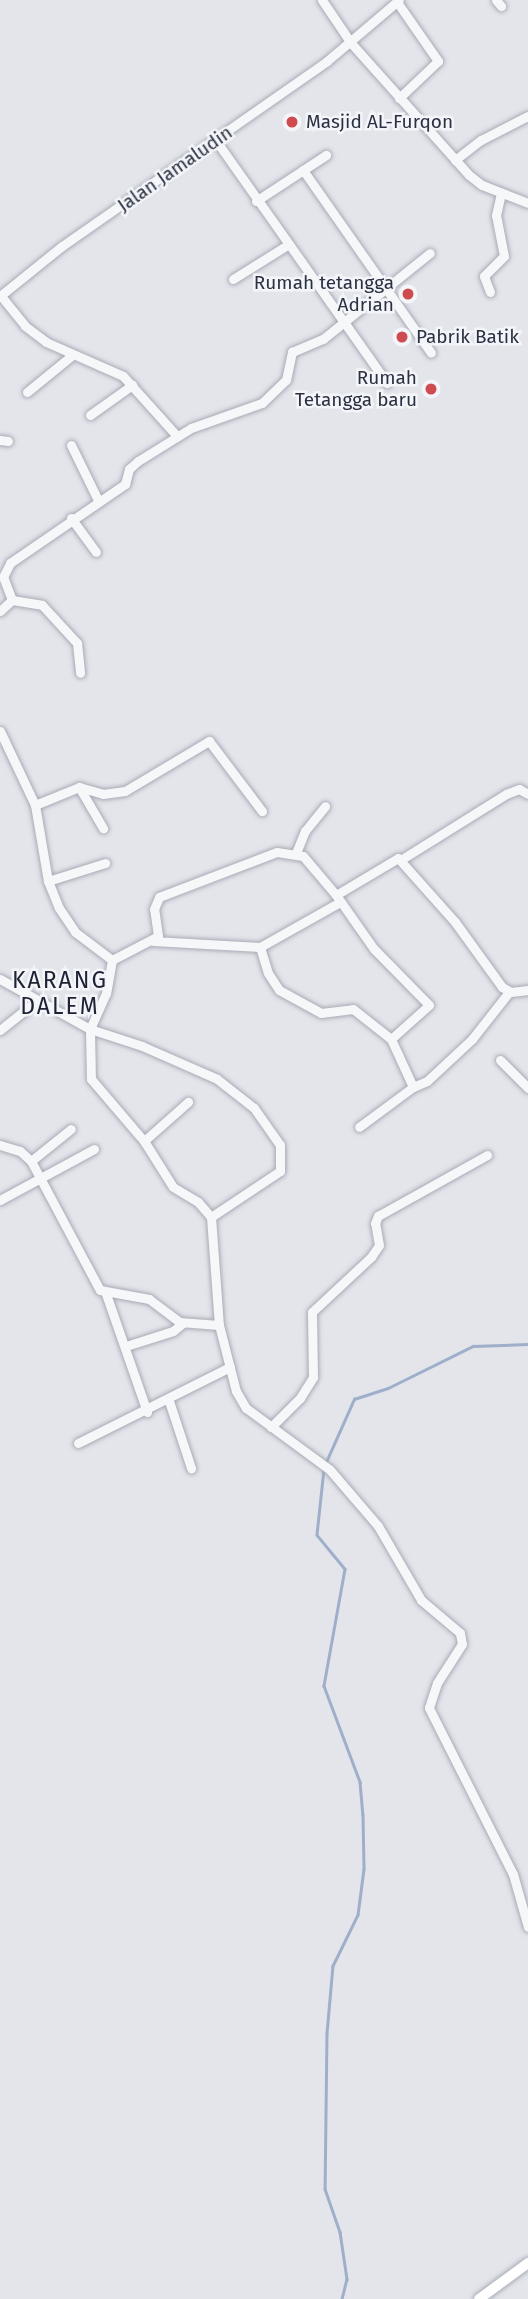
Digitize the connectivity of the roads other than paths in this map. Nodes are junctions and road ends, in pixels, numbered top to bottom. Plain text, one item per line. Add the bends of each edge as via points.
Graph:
1 (322, 0) edge
2 (398, 1) edge
3 (351, 43) junction
4 (399, 98) junction
5 (528, 116) edge
6 (217, 142) junction
7 (326, 155) dead end
8 (455, 160) junction
9 (303, 170) junction
10 (501, 193) junction
11 (256, 201) junction
12 (528, 203) edge
13 (289, 244) junction
14 (430, 253) dead end
15 (233, 279) dead end
16 (384, 288) junction
17 (490, 292) dead end
18 (0, 296) edge
19 (346, 321) junction
20 (431, 354) dead end
21 (71, 356) junction
22 (387, 383) dead end
23 (132, 385) junction
24 (27, 392) dead end
25 (90, 415) dead end
26 (177, 436) junction
27 (71, 445) dead end
28 (98, 500) junction
29 (71, 518) junction
30 (96, 552) dead end
31 (12, 600) junction
32 (0, 611) edge
33 (80, 673) dead end
34 (0, 730) edge
35 (79, 787) junction
36 (528, 794) edge
37 (35, 805) junction
38 (325, 806) dead end
39 (262, 811) dead end
40 (103, 828) dead end
41 (296, 853) junction
42 (402, 859) junction
43 (105, 863) dead end
44 (48, 881) junction
45 (338, 898) junction
46 (153, 941) junction
47 (260, 947) junction
48 (112, 960) junction
49 (0, 979) edge
50 (528, 990) edge
51 (509, 992) junction
52 (35, 1002) junction
53 (0, 1030) edge
54 (90, 1030) junction
55 (391, 1039) junction
56 (500, 1060) dead end
57 (413, 1087) junction
58 (528, 1088) edge
59 (188, 1102) dead end
60 (359, 1127) dead end
61 (71, 1129) dead end
62 (144, 1141) junction
63 (0, 1145) edge
64 (94, 1149) dead end
65 (487, 1155) dead end
66 (32, 1161) junction
67 (40, 1175) junction
68 (0, 1200) edge
69 (211, 1217) junction
70 (106, 1294) junction
71 (183, 1322) junction
72 (219, 1325) junction
73 (126, 1346) junction
74 (230, 1367) junction
75 (170, 1401) junction
76 (147, 1412) junction
77 (271, 1427) junction
78 (78, 1443) dead end
79 (191, 1468) dead end
80 (528, 1927) edge
81 (528, 2263) edge
82 (479, 2299) edge

1 - 3 street
2 - 3 street, Jalan Jamaludin
2 - 4 street via 438,61
3 - 4 street
3 - 6 street, Jalan Jamaludin
4 - 8 street
5 - 8 street via 481,140
6 - 11 street
6 - 18 street, Jalan Jamaludin via 62,246
7 - 9 street
8 - 10 street via 482,185
9 - 11 street
9 - 16 street
10 - 12 street
10 - 17 street via 496,215 504,256 484,276
11 - 13 street
13 - 15 street
13 - 19 street
14 - 16 street
16 - 19 street
16 - 20 street
18 - 21 street via 25,326
19 - 22 street
19 - 26 street via 323,339 292,352 286,380 262,403
21 - 23 street via 107,366
21 - 24 street
23 - 25 street
23 - 26 street
26 - 28 street via 131,466 125,484
27 - 28 street
28 - 29 street
29 - 30 street
29 - 31 street via 5,569 3,577
31 - 32 street
31 - 33 street via 34,602 52,613 81,650
34 - 37 street
35 - 37 street
35 - 39 street via 103,794 125,791 209,741
35 - 40 street
36 - 42 street via 519,789 506,794
37 - 44 street
38 - 41 street via 305,831
41 - 45 street via 315,866
41 - 46 street via 277,852 159,897 154,909 158,936
42 - 45 street via 382,865
42 - 51 street
43 - 44 street
44 - 48 street via 65,920
45 - 47 street
45 - 55 street via 374,948 429,1005
46 - 47 street
46 - 48 street
47 - 55 street via 279,990 321,1013 353,1009
48 - 54 street via 106,993
49 - 52 street
50 - 51 street
51 - 57 street via 472,1039 427,1081
52 - 53 street
52 - 54 street
54 - 62 street via 91,1079
54 - 69 street via 142,1045 228,1085 254,1108 280,1145 282,1163 275,1178
55 - 57 street
56 - 58 street
57 - 60 street
59 - 62 street
61 - 66 street
62 - 69 street via 177,1191 198,1202
63 - 66 street
64 - 67 street
65 - 77 street via 378,1216 374,1223 379,1245 371,1257 312,1312 313,1377 300,1398
66 - 67 street
67 - 68 street
67 - 70 street via 70,1228 89,1275
69 - 72 street
70 - 71 street via 149,1299
70 - 73 street
71 - 72 street
71 - 73 street via 173,1331
72 - 74 street
73 - 76 street
74 - 75 street
74 - 77 street via 241,1401
75 - 76 street
75 - 79 street
76 - 78 street
77 - 80 street via 330,1470 378,1526 421,1600 462,1636 429,1708 513,1874
81 - 82 main road

